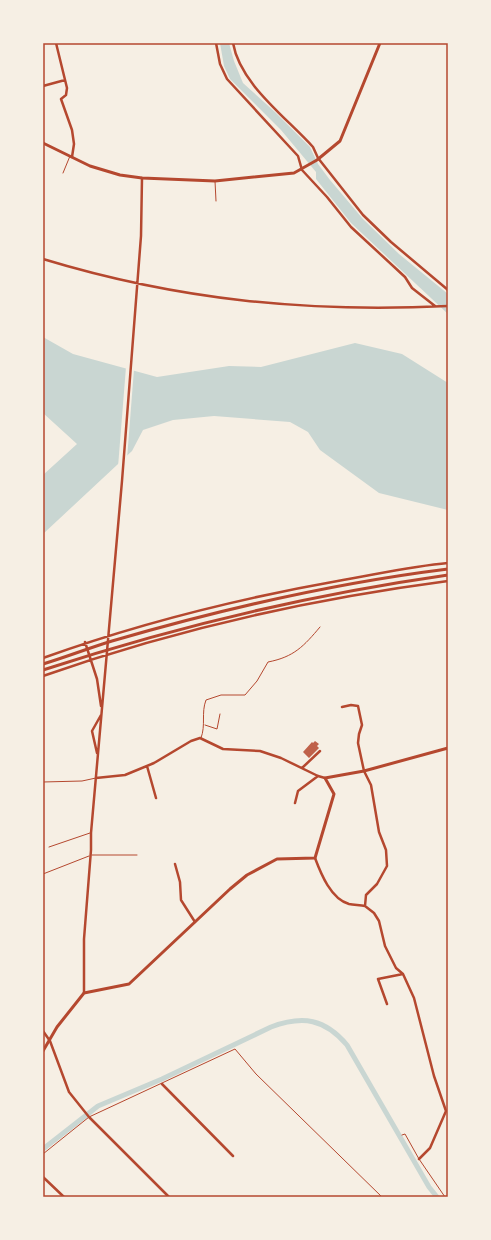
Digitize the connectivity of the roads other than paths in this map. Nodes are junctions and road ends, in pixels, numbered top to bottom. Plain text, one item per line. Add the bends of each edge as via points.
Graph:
1 (56, 43) edge
2 (216, 43) edge
3 (234, 43) edge
4 (380, 43) edge
5 (65, 80) junction
6 (43, 86) edge
7 (43, 144) edge
8 (71, 156) junction
9 (318, 159) junction
10 (303, 168) junction
11 (63, 173) dead end
12 (142, 178) junction
13 (215, 181) junction
14 (216, 200) dead end
15 (43, 259) edge
16 (448, 290) edge
17 (448, 306) edge
18 (436, 307) junction
19 (448, 563) edge
20 (448, 569) edge
21 (448, 575) edge
22 (448, 581) edge
23 (320, 627) dead end
24 (85, 642) junction
25 (88, 649) junction
26 (90, 655) junction
27 (43, 658) edge
28 (91, 660) junction
29 (43, 664) edge
30 (43, 670) edge
31 (43, 676) edge
32 (342, 707) dead end
33 (220, 714) dead end
34 (205, 725) junction
35 (200, 738) junction
36 (448, 748) edge
37 (320, 751) dead end
38 (98, 755) junction
39 (146, 766) junction
40 (302, 768) junction
41 (364, 771) junction
42 (318, 776) junction
43 (96, 778) junction
44 (325, 778) junction
45 (43, 782) edge
46 (156, 798) dead end
47 (295, 803) dead end
48 (91, 833) junction
49 (49, 847) dead end
50 (91, 855) junction
51 (137, 855) dead end
52 (315, 858) junction
53 (175, 864) dead end
54 (43, 874) edge
55 (365, 906) junction
56 (195, 922) junction
57 (403, 974) junction
58 (84, 993) junction
59 (387, 1004) dead end
60 (43, 1032) edge
61 (50, 1041) junction
62 (43, 1051) edge
63 (162, 1084) junction
64 (89, 1117) junction
65 (402, 1136) dead end
66 (43, 1154) edge
67 (233, 1156) dead end
68 (419, 1159) junction
69 (43, 1177) edge
70 (64, 1197) edge
71 (169, 1197) edge
72 (382, 1197) edge
73 (445, 1197) edge

1 - 5 street
2 - 10 street via 220,64 227,79 298,156
3 - 9 street via 235,53 246,75 313,147
4 - 9 street via 340,141
5 - 6 street
5 - 8 street via 66,95 61,99 72,130 74,144
7 - 8 street
8 - 11 lane
8 - 12 street via 103,170
9 - 10 street
9 - 16 street via 363,215
10 - 13 street via 294,173
10 - 18 street via 350,227 406,277 412,288
12 - 13 street
12 - 38 street via 141,236
13 - 14 lane
15 - 18 street via 143,286 235,301 316,307
17 - 18 street
19 - 24 street via 249,599
20 - 25 street via 371,581 237,608
21 - 26 street via 359,589 255,610 192,625
22 - 28 street via 357,595 254,616
23 - 34 lane via 302,648 283,659 268,662 245,695 221,695 206,700 202,710
24 - 25 street
24 - 27 street
25 - 26 street
25 - 29 street
26 - 28 street
26 - 30 street
28 - 31 street
28 - 38 street via 101,701 101,714 92,731
32 - 41 street via 358,706 362,725 358,743
33 - 34 lane via 217,729
34 - 35 lane
35 - 39 street
35 - 40 street via 223,749 260,751
36 - 41 street
37 - 40 street
38 - 43 street
39 - 43 street via 125,775
39 - 46 street
40 - 42 street
41 - 44 street
41 - 55 street via 371,785 379,832 386,850 387,866 377,884 366,895
42 - 44 street
42 - 47 street via 298,791
43 - 45 lane via 82,782
43 - 48 street
44 - 52 street via 334,794
48 - 49 lane
48 - 50 street
50 - 51 lane
50 - 54 lane
50 - 58 street via 84,938
52 - 55 street via 323,878 341,900 348,904
52 - 56 street via 277,859 261,866 230,889
53 - 56 street via 181,900
55 - 57 street via 379,921 385,946 396,968
56 - 58 street via 129,984
57 - 59 street via 378,979
57 - 68 street via 414,998 446,1112 430,1148
58 - 61 street via 57,1027
60 - 61 street
61 - 62 street
61 - 64 street via 69,1092
63 - 64 lane
63 - 67 street
63 - 72 lane via 235,1049 256,1074
64 - 66 lane
64 - 71 street
65 - 68 lane via 405,1134
68 - 73 lane
69 - 70 street

